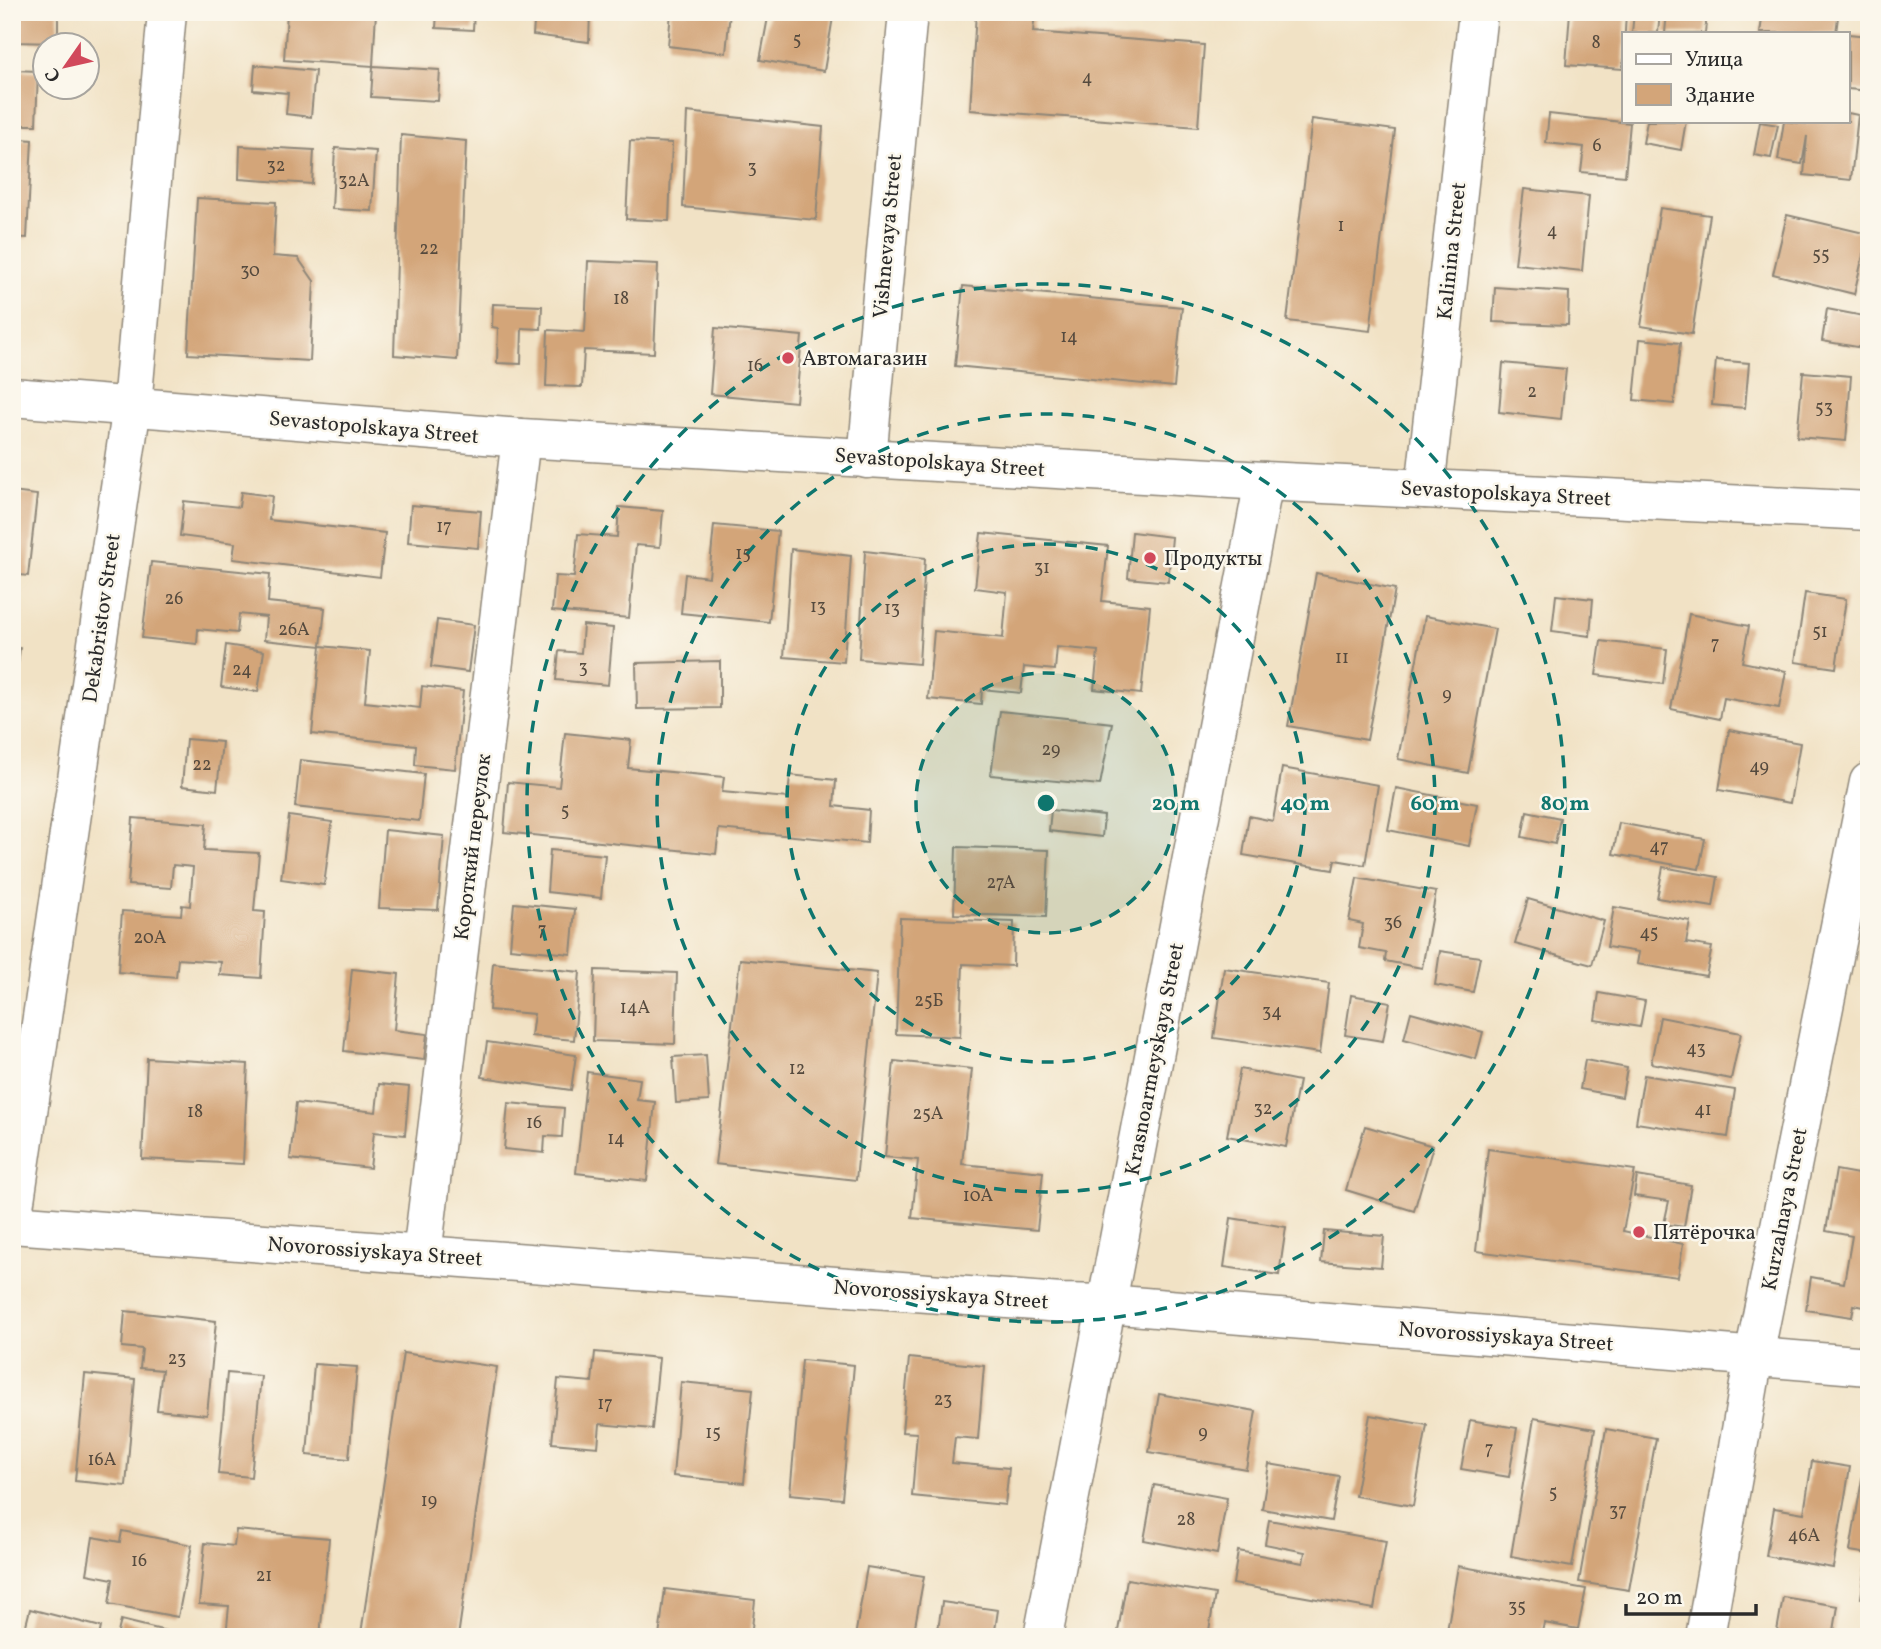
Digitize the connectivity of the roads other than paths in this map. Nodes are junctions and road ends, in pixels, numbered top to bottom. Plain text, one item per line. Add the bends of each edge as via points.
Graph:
1 (167, 12) edge
2 (908, 12) edge
3 (1478, 12) edge
4 (12, 397) edge
5 (132, 406) junction
6 (521, 439) junction
7 (867, 459) junction
8 (1264, 481) junction
9 (1425, 489) junction
10 (1869, 511) edge
11 (1869, 782) edge
12 (12, 1223) edge
13 (422, 1255) junction
14 (1107, 1304) junction
15 (1754, 1356) junction
16 (1869, 1366) edge
17 (1043, 1637) edge
18 (1705, 1637) edge

1 - 5 street, Dekabristov Street
2 - 7 street, Vishnevaya Street
3 - 9 street, Kalinina Street
4 - 5 street, Sevastopolskaya Street
5 - 6 street, Sevastopolskaya Street
5 - 12 street, Dekabristov Street
6 - 7 street, Sevastopolskaya Street
6 - 13 street, Короткий переулок
7 - 8 street, Sevastopolskaya Street
8 - 9 street, Sevastopolskaya Street
8 - 14 street, Krasnoarmeyskaya Street
9 - 10 street, Sevastopolskaya Street
11 - 15 street, Kurzalnaya Street
12 - 13 street, Novorossiyskaya Street
13 - 14 street, Novorossiyskaya Street
14 - 15 street, Novorossiyskaya Street
14 - 17 street, Krasnoarmeyskaya Street
15 - 16 street, Novorossiyskaya Street
15 - 18 street, Kurzalnaya Street

